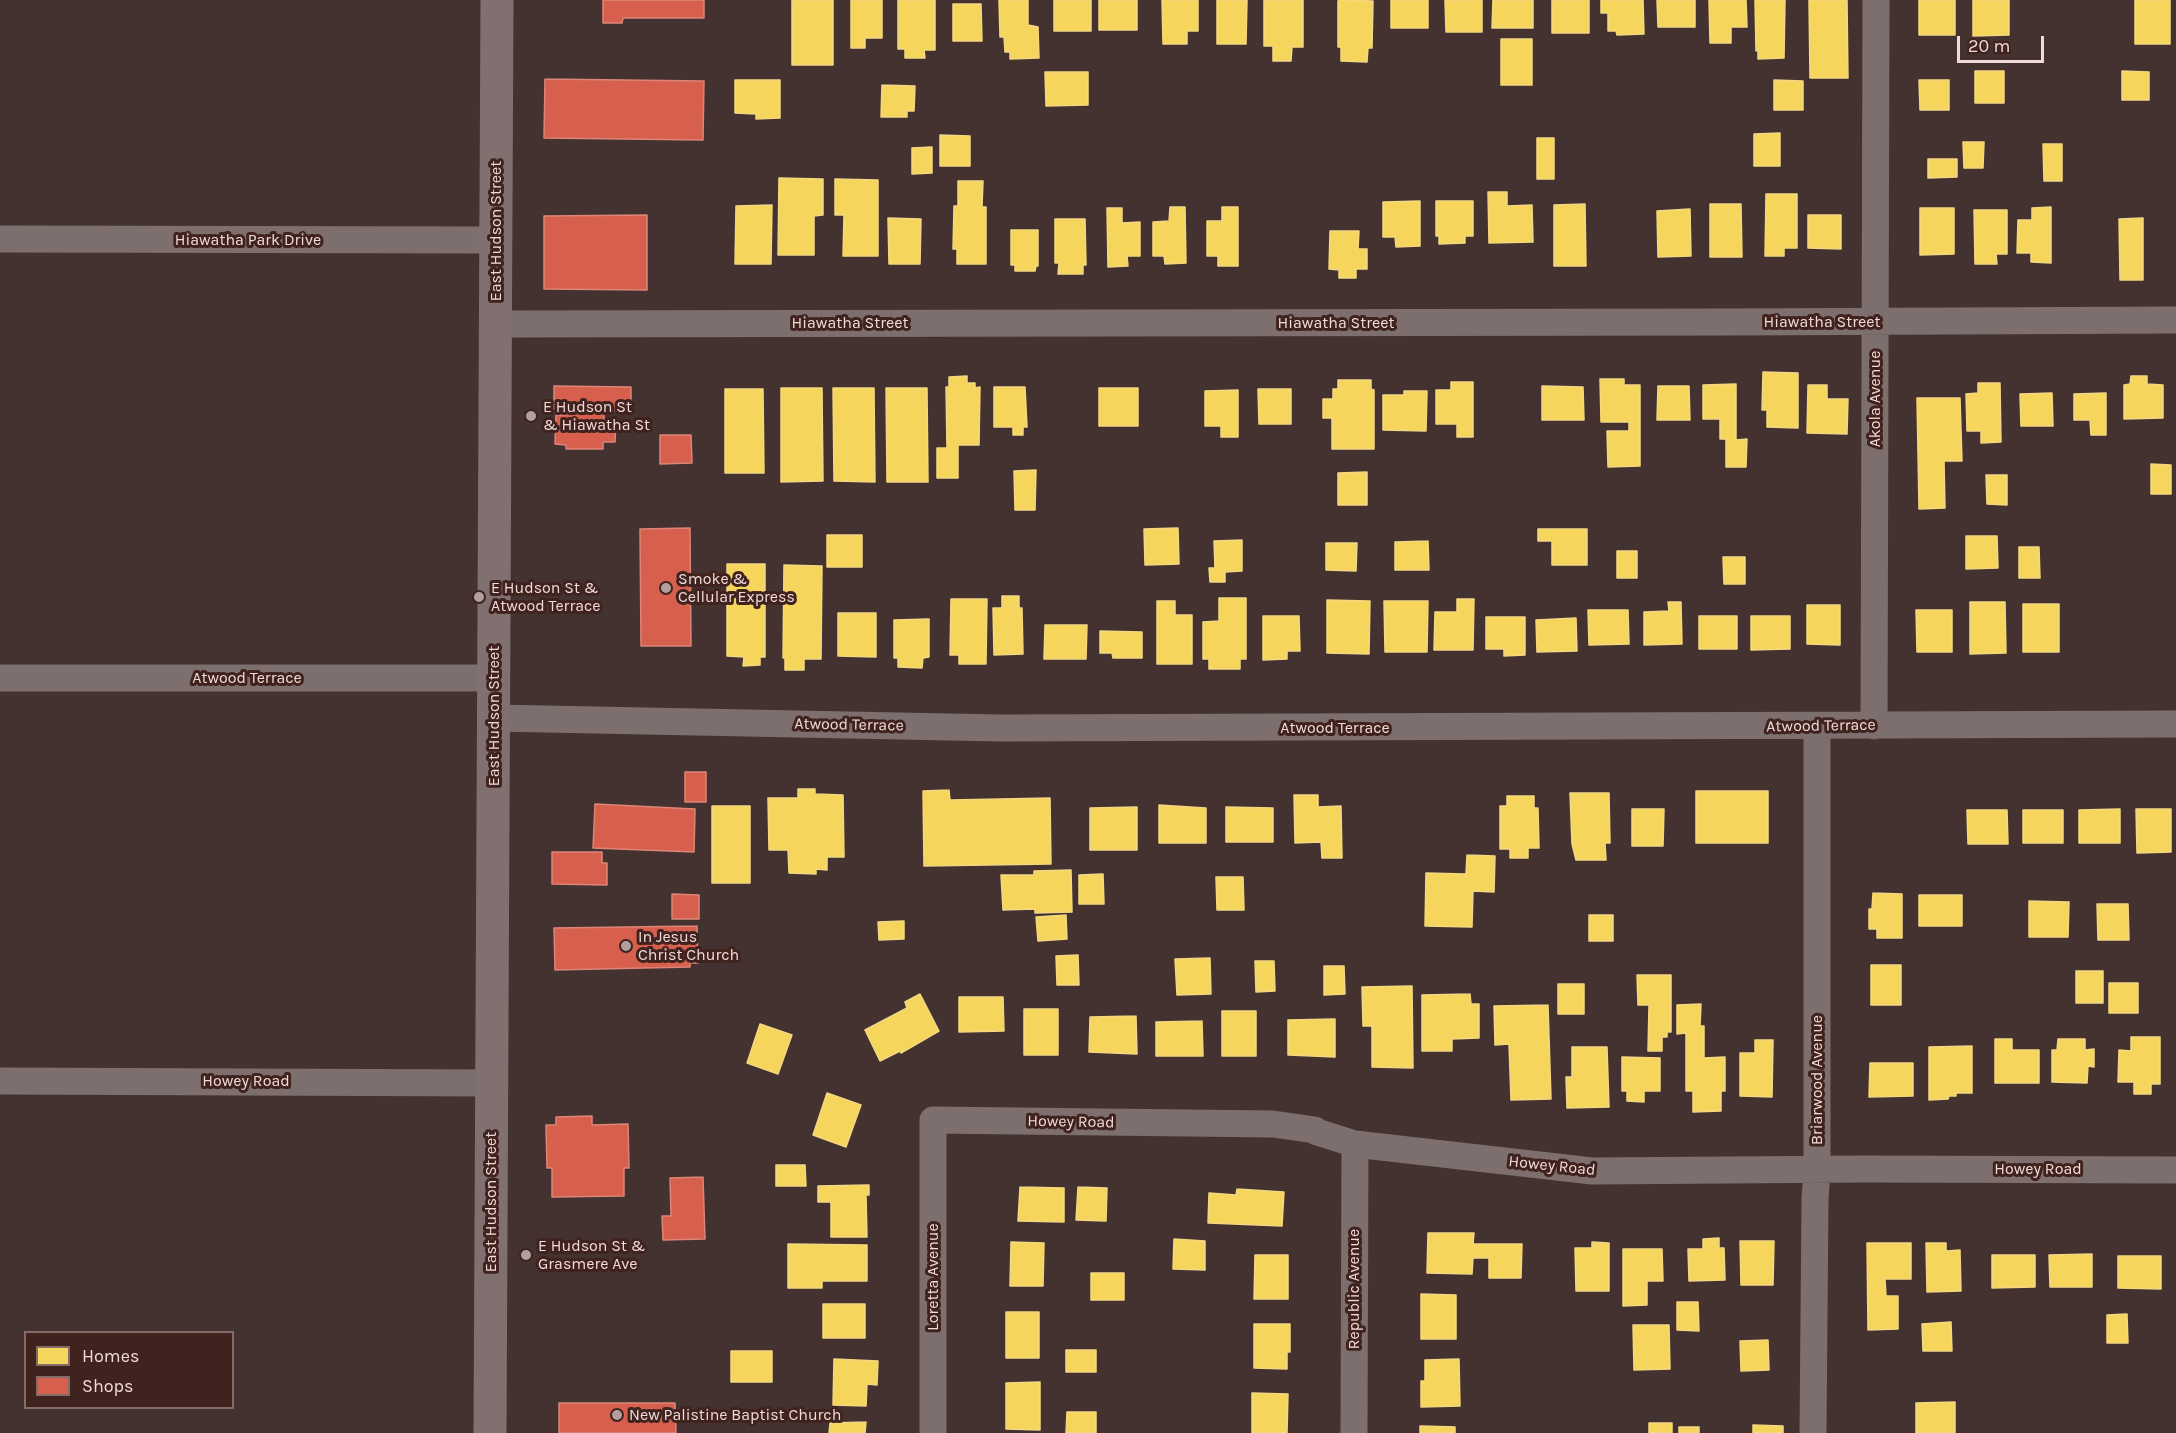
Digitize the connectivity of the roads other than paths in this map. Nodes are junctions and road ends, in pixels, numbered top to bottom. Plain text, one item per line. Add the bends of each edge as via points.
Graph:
1 (497, 0) edge
2 (1876, 0) edge
3 (0, 239) edge
4 (496, 240) junction
5 (2176, 320) edge
6 (1875, 322) junction
7 (496, 324) junction
8 (0, 678) edge
9 (494, 678) junction
10 (494, 718) junction
11 (2176, 724) edge
12 (1817, 726) junction
13 (1874, 726) junction
14 (0, 1080) edge
15 (492, 1083) junction
16 (933, 1120) joint
17 (1355, 1144) junction
18 (1817, 1170) junction
19 (2176, 1170) edge
20 (490, 1433) edge
21 (933, 1433) edge
22 (1354, 1433) edge
23 (1813, 1433) edge

1 - 4 main road, East Hudson Street
2 - 6 street, Akola Avenue
3 - 4 street, Hiawatha Park Drive
4 - 7 main road, East Hudson Street
5 - 6 street, Hiawatha Street
6 - 7 street, Hiawatha Street
6 - 13 street, Akola Avenue
7 - 9 main road, East Hudson Street
8 - 9 street, Atwood Terrace
9 - 10 main road, East Hudson Street
10 - 12 street, Atwood Terrace via 1001,728
10 - 15 main road, East Hudson Street
11 - 13 street, Atwood Terrace
12 - 13 street, Atwood Terrace
12 - 18 street, Briarwood Avenue
14 - 15 street, Howey Road
15 - 20 main road, East Hudson Street
16 - 17 street, Howey Road via 1273,1124 1315,1130
16 - 21 street, Loretta Avenue
17 - 18 street, Howey Road via 1592,1171
17 - 22 street, Republic Avenue
18 - 19 street, Howey Road
18 - 23 street, Briarwood Avenue

